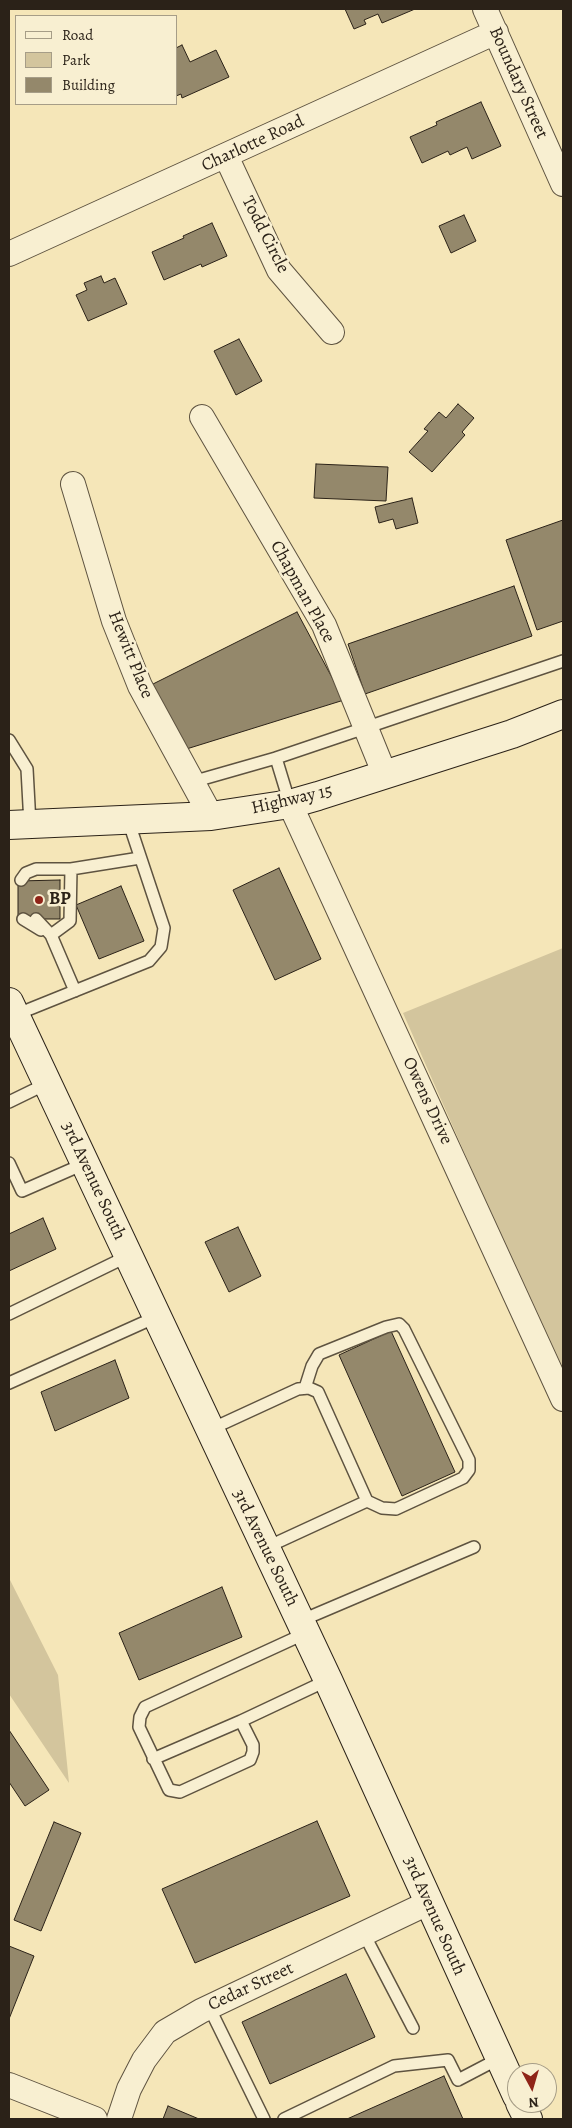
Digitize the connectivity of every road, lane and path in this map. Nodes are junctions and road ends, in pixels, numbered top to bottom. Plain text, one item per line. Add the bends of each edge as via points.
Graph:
1 (485, 9) edge
2 (496, 32) junction
3 (226, 156) junction
4 (563, 184) edge
5 (9, 254) edge
6 (332, 332) dead end
7 (202, 417) dead end
8 (73, 484) dead end
9 (563, 660) edge
10 (563, 714) edge
11 (366, 727) junction
12 (9, 743) edge
13 (276, 758) junction
14 (385, 775) junction
15 (192, 782) junction
16 (290, 804) junction
17 (211, 816) junction
18 (128, 820) junction
19 (19, 824) edge
20 (140, 858) junction
21 (72, 869) junction
22 (22, 880) dead end
23 (23, 919) dead end
24 (36, 919) dead end
25 (51, 936) junction
26 (75, 991) junction
27 (12, 1009) edge
28 (48, 1083) junction
29 (9, 1102) edge
30 (9, 1163) edge
31 (86, 1163) junction
32 (128, 1256) junction
33 (9, 1314) edge
34 (156, 1317) junction
35 (9, 1382) edge
36 (305, 1388) junction
37 (563, 1399) edge
38 (209, 1430) junction
39 (367, 1500) junction
40 (474, 1547) dead end
41 (265, 1548) junction
42 (303, 1627) junction
43 (328, 1680) junction
44 (241, 1721) junction
45 (153, 1759) junction
46 (428, 1903) junction
47 (364, 1934) junction
48 (209, 2007) junction
49 (413, 2028) dead end
50 (500, 2058) junction
51 (507, 2074) edge
52 (9, 2085) edge
53 (95, 2119) edge
54 (119, 2119) edge
55 (264, 2119) edge
56 (284, 2119) edge

1 - 2 street, Boundary Street
2 - 3 street, Charlotte Road
2 - 4 street, Boundary Street
3 - 5 street, Charlotte Road
3 - 6 street, Todd Circle via 279,270
7 - 11 street, Chapman Place via 324,625
8 - 15 street, Hewitt Place via 114,621 140,686
9 - 11 lane
10 - 14 main road, Highway 15
11 - 13 lane
11 - 14 street, Chapman Place
12 - 19 lane via 27,769
13 - 15 lane
13 - 16 lane
14 - 16 main road, Highway 15
15 - 17 street, Hewitt Place
16 - 17 main road, Highway 15
16 - 37 street, Owens Drive
17 - 18 main road, Highway 15
18 - 19 main road, Highway 15
18 - 20 lane
20 - 21 lane
20 - 26 lane via 164,928 161,946 149,961
21 - 22 lane via 36,875 26,873
21 - 25 lane via 70,921
23 - 25 lane
24 - 25 lane
25 - 26 lane
26 - 27 lane
27 - 28 main road, 3rd Avenue South
28 - 29 lane
28 - 31 main road, 3rd Avenue South
30 - 31 lane via 22,1191
31 - 32 main road, 3rd Avenue South
32 - 33 lane
32 - 34 main road, 3rd Avenue South
34 - 35 lane
34 - 38 main road, 3rd Avenue South
36 - 38 lane
36 - 39 lane via 318,1392
36 - 39 lane via 319,1354 386,1327 399,1324 404,1329 469,1460 469,1470 463,1478 396,1509 382,1508
38 - 41 main road, 3rd Avenue South
39 - 41 lane
40 - 42 lane
41 - 42 main road, 3rd Avenue South
42 - 43 main road, 3rd Avenue South
42 - 45 lane via 145,1707 139,1727
43 - 44 lane
43 - 46 main road, 3rd Avenue South
44 - 45 lane
44 - 45 lane via 253,1745 250,1760 180,1792 169,1790
46 - 47 street, Cedar Street
46 - 50 main road, 3rd Avenue South
47 - 48 street, Cedar Street
47 - 49 lane
48 - 54 street, Cedar Street via 165,2032 144,2060
48 - 55 lane
50 - 51 main road, 3rd Avenue South
50 - 56 lane via 458,2080 448,2060 394,2066
52 - 53 street

